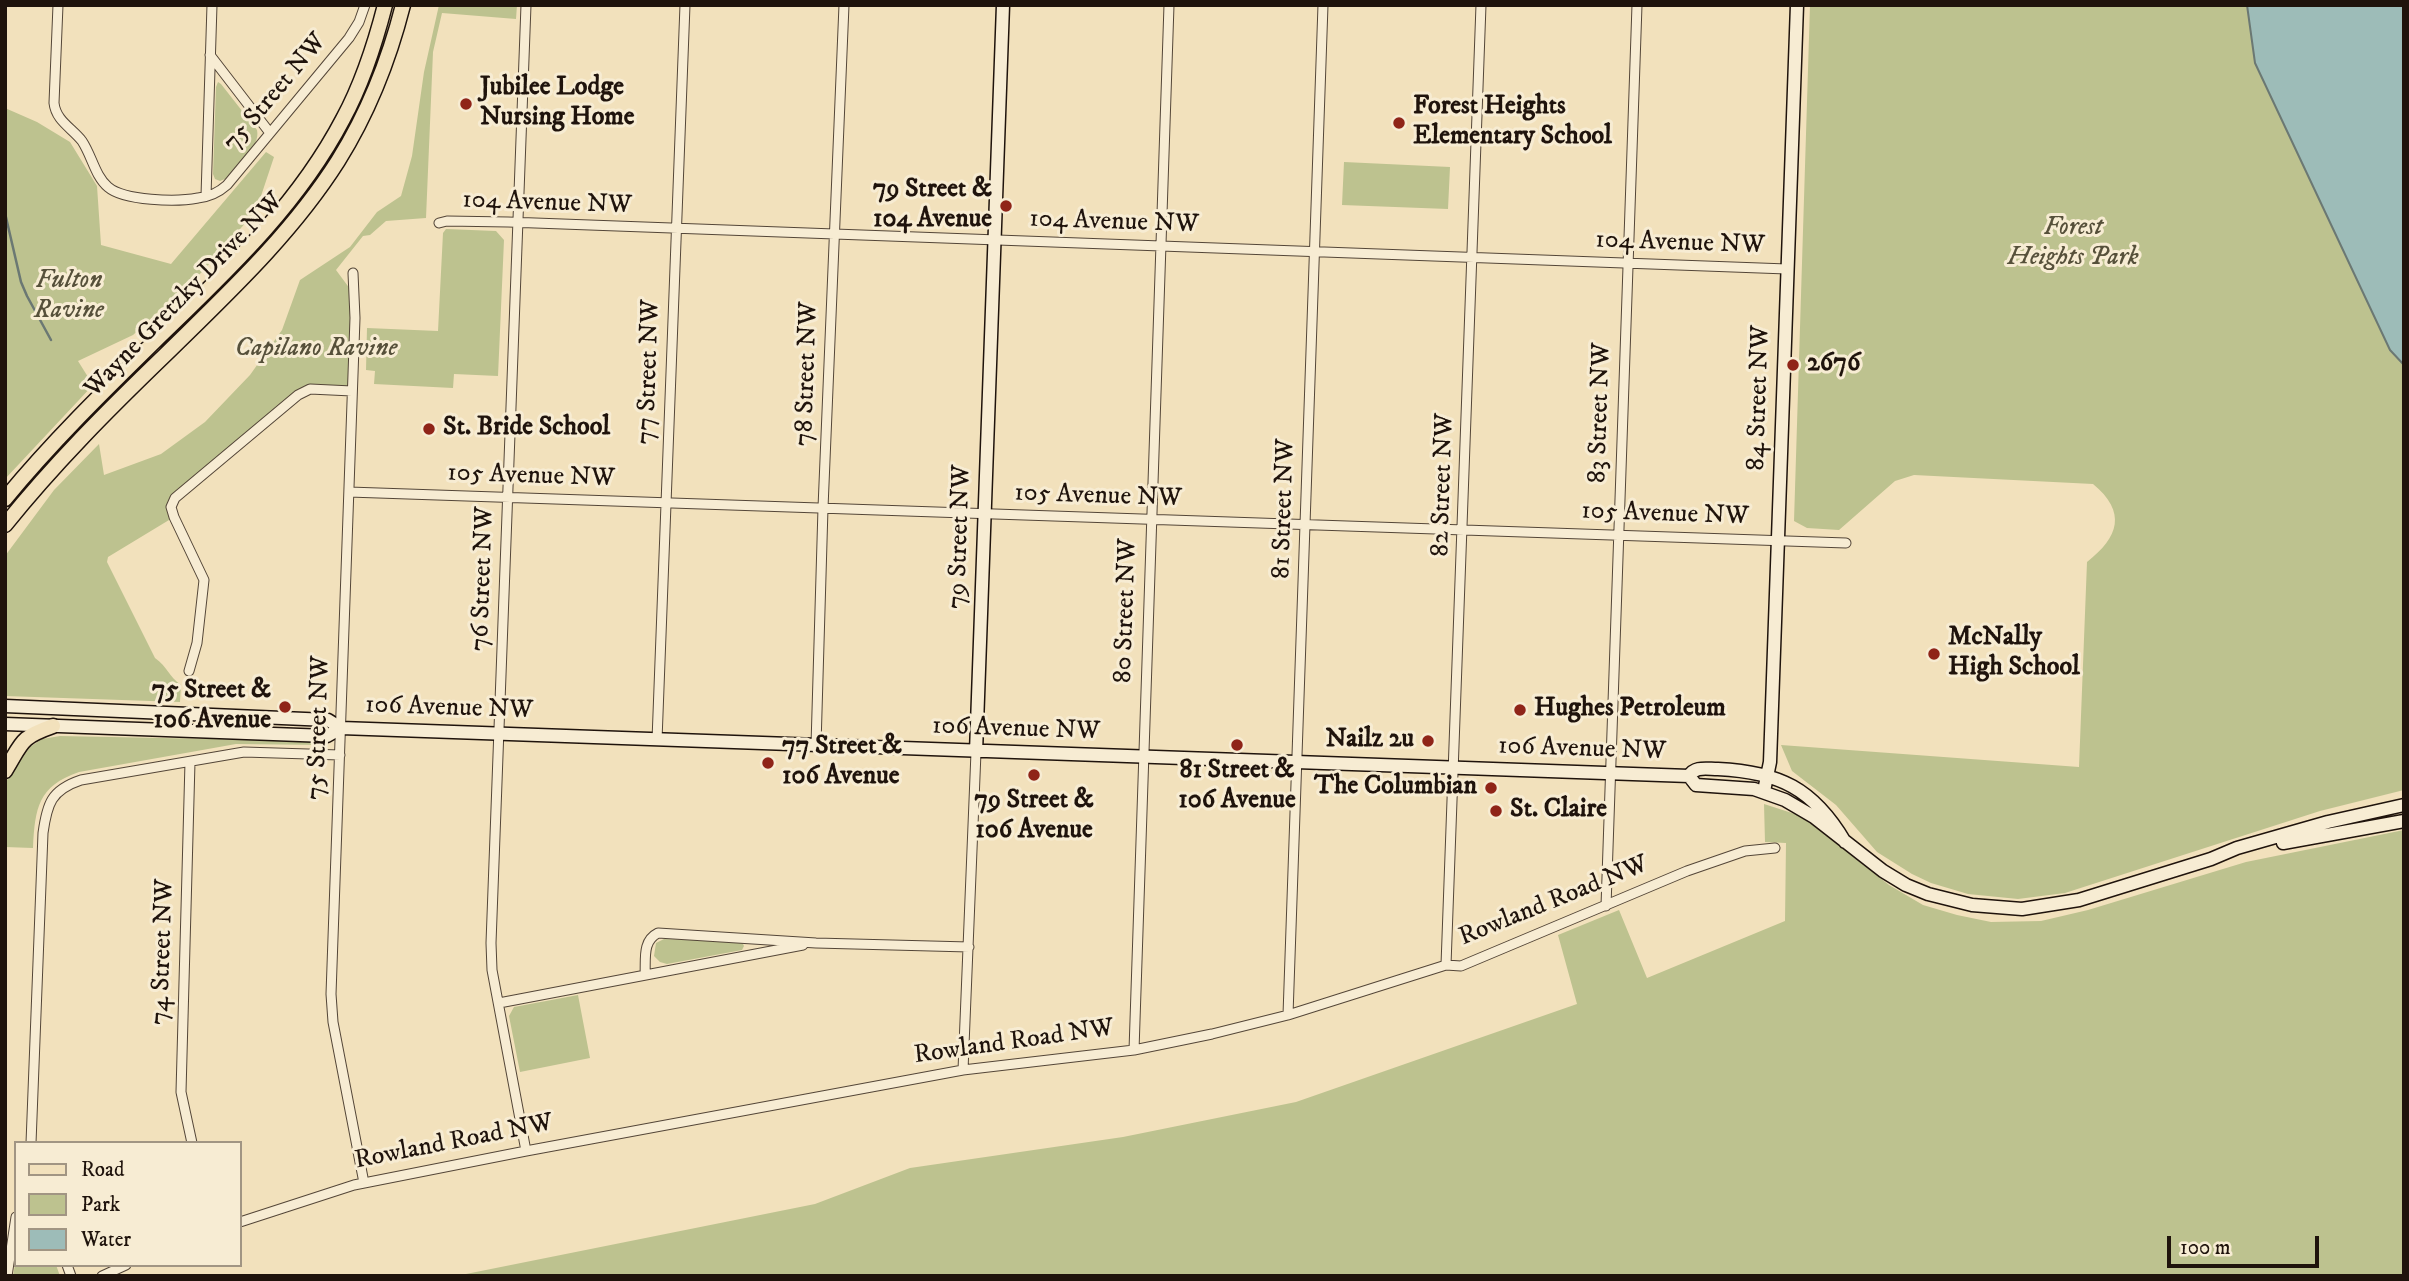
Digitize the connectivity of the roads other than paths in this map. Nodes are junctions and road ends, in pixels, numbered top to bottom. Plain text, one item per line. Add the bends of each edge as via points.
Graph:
1 (58, 5) edge
2 (212, 5) edge
3 (365, 5) edge
4 (385, 5) edge
5 (403, 5) edge
6 (526, 5) edge
7 (685, 5) edge
8 (844, 5) edge
9 (1003, 5) edge
10 (1169, 5) edge
11 (1323, 5) edge
12 (1481, 5) edge
13 (1637, 5) edge
14 (1797, 5) edge
15 (210, 55) junction
16 (270, 133) junction
17 (206, 196) junction
18 (439, 223) dead end
19 (518, 223) junction
20 (676, 229) junction
21 (834, 235) junction
22 (994, 240) junction
23 (1161, 247) junction
24 (1315, 252) junction
25 (1471, 258) junction
26 (1627, 264) junction
27 (1787, 269) junction
28 (354, 273) dead end
29 (352, 391) junction
30 (349, 492) junction
31 (508, 497) junction
32 (5, 499) edge
33 (666, 502) junction
34 (823, 508) junction
35 (984, 514) junction
36 (1151, 519) junction
37 (1305, 524) junction
38 (5, 525) edge
39 (1464, 530) junction
40 (1617, 535) junction
41 (1778, 540) junction
42 (1846, 543) dead end
43 (189, 671) dead end
44 (5, 706) edge
45 (5, 724) edge
46 (53, 726) junction
47 (341, 728) junction
48 (499, 734) junction
49 (657, 740) junction
50 (816, 745) junction
51 (976, 752) junction
52 (340, 755) junction
53 (1143, 757) junction
54 (190, 762) junction
55 (1298, 763) junction
56 (1454, 769) junction
57 (5, 771) edge
58 (1609, 774) junction
59 (1768, 775) junction
60 (1689, 776) junction
61 (1764, 791) junction
62 (2404, 804) edge
63 (2404, 821) edge
64 (1845, 842) junction
65 (1775, 848) dead end
66 (2211, 859) junction
67 (1606, 906) junction
68 (816, 943) junction
69 (969, 947) junction
70 (1446, 965) junction
71 (645, 975) junction
72 (499, 1003) junction
73 (1288, 1015) junction
74 (1134, 1050) junction
75 (963, 1070) junction
76 (31, 1141) edge
77 (192, 1141) edge
78 (526, 1151) junction
79 (364, 1183) junction
80 (242, 1221) edge
81 (14, 1230) edge
82 (122, 1267) edge
83 (7, 1276) edge
84 (102, 1276) edge

1 - 17 street via 55,110 84,144 104,183 128,196
2 - 15 street
3 - 16 street, 75 Street NW via 349,38
4 - 32 main road, Wayne Gretzky Drive NW via 352,101 295,194 240,257 94,402
5 - 38 main road, Wayne Gretzky Drive NW via 367,107 309,203 253,269 83,436
6 - 19 street, 76 Street NW
7 - 20 street, 77 Street NW
8 - 21 street, 78 Street NW
9 - 22 main road, 79 Street NW
10 - 23 street, 80 Street NW
11 - 24 street, 81 Street NW
12 - 25 street, 82 Street NW
13 - 26 street, 83 Street NW
14 - 27 main road, 84 Street NW
15 - 16 street
15 - 17 street
16 - 17 street, 75 Street NW via 227,186
18 - 19 street, 104 Avenue NW
19 - 20 street, 104 Avenue NW
19 - 31 street, 76 Street NW
20 - 21 street, 104 Avenue NW
20 - 33 street, 77 Street NW
21 - 22 street, 104 Avenue NW
21 - 34 street, 78 Street NW
22 - 23 street, 104 Avenue NW
22 - 35 main road, 79 Street NW
23 - 24 street, 104 Avenue NW
23 - 36 street, 80 Street NW
24 - 25 street, 104 Avenue NW
24 - 37 street, 81 Street NW
25 - 26 street, 104 Avenue NW
25 - 39 street, 82 Street NW
26 - 27 street, 104 Avenue NW
26 - 40 street, 83 Street NW
27 - 41 main road, 84 Street NW
28 - 29 street, 75 Street NW
29 - 30 street, 75 Street NW
29 - 43 street via 310,389 298,395 175,498 171,507 204,580
30 - 31 street, 105 Avenue NW
30 - 47 street, 75 Street NW
31 - 33 street, 105 Avenue NW
31 - 48 street, 76 Street NW
33 - 34 street, 105 Avenue NW
33 - 49 street, 77 Street NW
34 - 35 street, 105 Avenue NW
34 - 50 street, 78 Street NW
35 - 36 street, 105 Avenue NW
35 - 51 main road, 79 Street NW
36 - 37 street, 105 Avenue NW
36 - 53 street, 80 Street NW
37 - 39 street, 105 Avenue NW
37 - 55 street, 81 Street NW
39 - 40 street, 105 Avenue NW
39 - 56 street, 82 Street NW
40 - 41 street, 105 Avenue NW
40 - 58 street, 83 Street NW
41 - 42 street, 105 Avenue NW
41 - 59 main road, 84 Street NW
44 - 47 main road, 106 Avenue NW via 328,720
45 - 46 main road, 106 Avenue NW
46 - 47 main road, 106 Avenue NW via 327,736
46 - 57 main road via 22,741
47 - 48 main road, 106 Avenue NW
47 - 52 street, 75 Street NW
48 - 49 main road, 106 Avenue NW
48 - 72 street, 76 Street NW via 491,943
49 - 50 main road, 106 Avenue NW
50 - 51 main road, 106 Avenue NW
51 - 53 main road, 106 Avenue NW
51 - 69 street, 79 Street NW
52 - 54 street via 244,752
52 - 79 street, 75 Street NW via 331,994
53 - 55 main road, 106 Avenue NW
53 - 74 street, 80 Street NW
54 - 76 street via 81,780 67,785 46,808
54 - 77 street, 74 Street NW via 181,1092
55 - 56 main road, 106 Avenue NW
55 - 73 street, 81 Street NW
56 - 58 main road, 106 Avenue NW
56 - 70 street, 82 Street NW
58 - 60 main road, 106 Avenue NW
58 - 67 street, 83 Street NW
59 - 60 main road, 106 Avenue NW via 1699,768
59 - 61 main road, 84 Street NW
59 - 64 main road via 1815,803
60 - 61 main road, 106 Avenue NW via 1702,786
61 - 64 main road via 1814,817
62 - 66 main road via 2328,822
63 - 66 main road
64 - 66 main road via 1906,885 1950,901 1997,908 2059,905
65 - 67 street, Rowland Road NW via 1745,851
67 - 70 street, Rowland Road NW via 1461,966
68 - 69 street
68 - 71 street
68 - 71 street via 658,933 646,946
69 - 75 street, 79 Street NW
70 - 73 street, Rowland Road NW
71 - 72 street
72 - 78 street, 76 Street NW
73 - 74 street, Rowland Road NW
74 - 75 street, Rowland Road NW
75 - 78 street, Rowland Road NW
78 - 79 street, Rowland Road NW
79 - 80 street, Rowland Road NW
81 - 83 street
82 - 84 street

